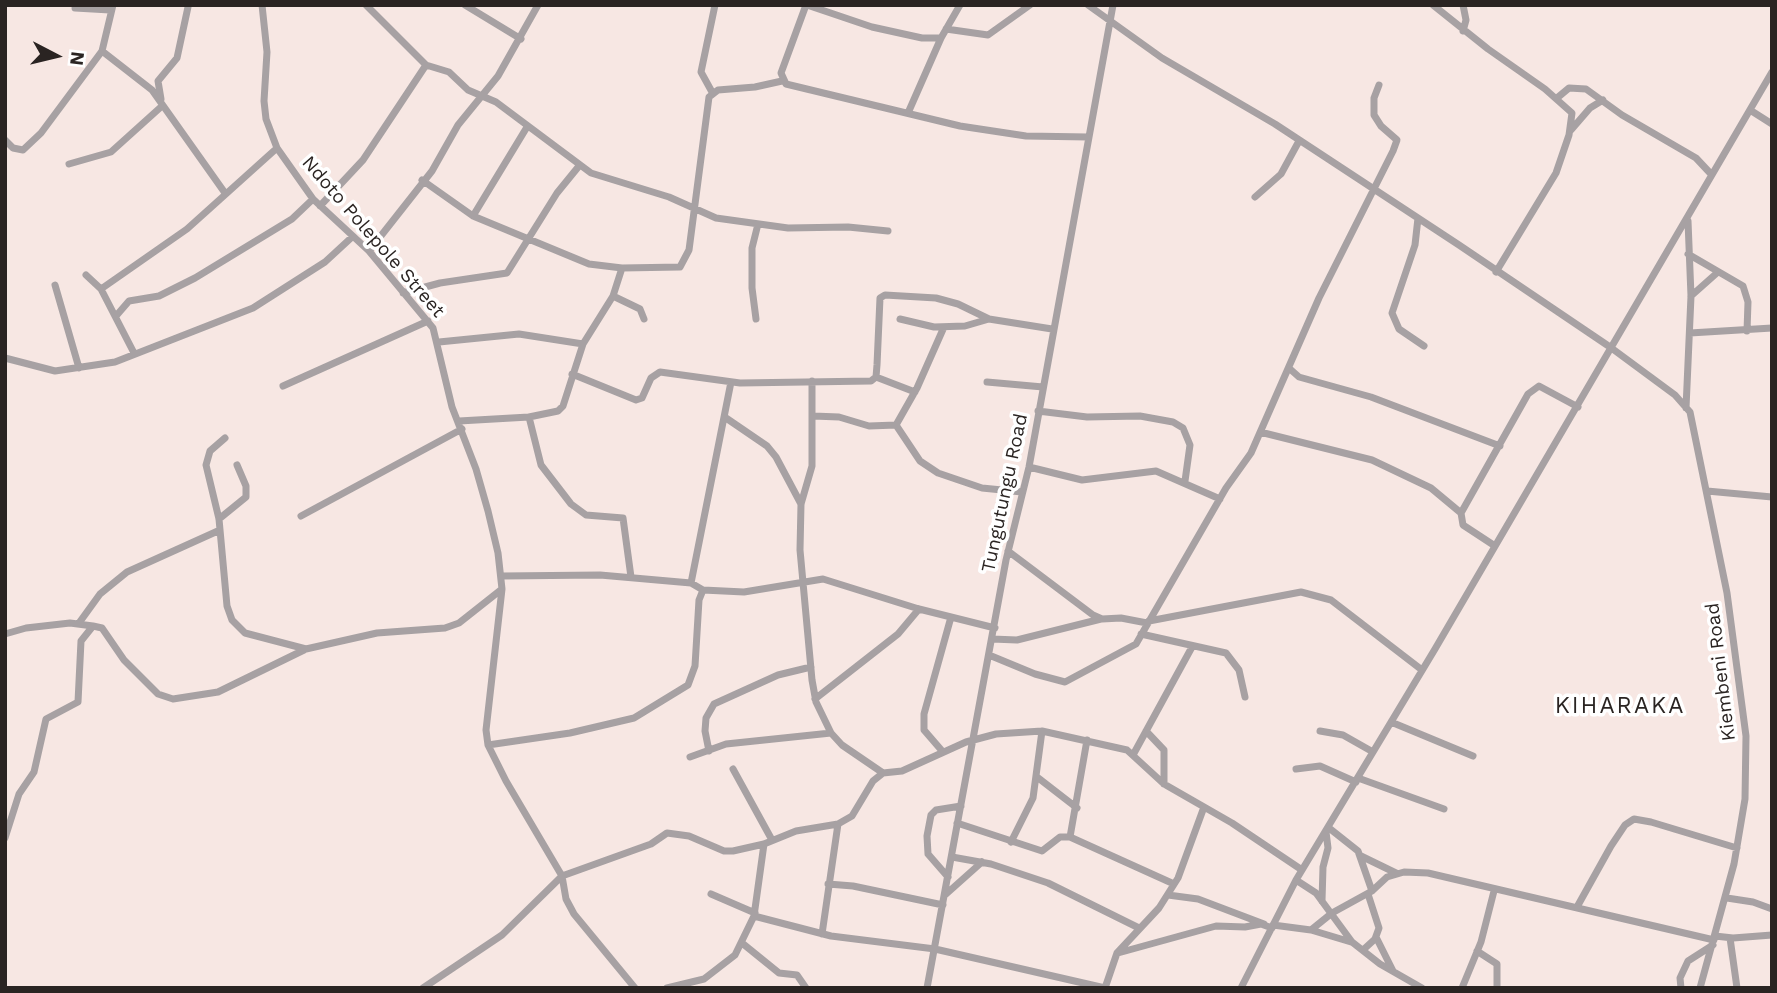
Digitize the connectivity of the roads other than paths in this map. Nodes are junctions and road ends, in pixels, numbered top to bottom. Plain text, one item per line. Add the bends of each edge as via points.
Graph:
1 (262, 5) edge
2 (366, 5) edge
3 (465, 5) edge
4 (538, 5) edge
5 (715, 5) edge
6 (807, 5) edge
7 (960, 5) edge
8 (1030, 5) edge
9 (1088, 5) edge
10 (1113, 5) edge
11 (1433, 5) edge
12 (1463, 5) edge
13 (188, 6) edge
14 (111, 7) edge
15 (75, 8) dead end
16 (1110, 22) junction
17 (946, 29) junction
18 (1463, 31) junction
19 (941, 38) junction
20 (521, 39) junction
21 (102, 51) junction
22 (426, 65) junction
23 (1772, 72) edge
24 (782, 81) junction
25 (1378, 85) dead end
26 (712, 92) junction
27 (1557, 98) junction
28 (482, 99) junction
29 (1603, 100) junction
30 (164, 108) junction
31 (1750, 110) junction
32 (908, 113) junction
33 (1772, 124) edge
34 (527, 127) junction
35 (1570, 131) junction
36 (1088, 137) junction
37 (5, 140) edge
38 (1299, 141) junction
39 (277, 148) junction
40 (69, 164) dead end
41 (579, 166) junction
42 (1712, 174) junction
43 (422, 180) junction
44 (1371, 190) junction
45 (225, 193) junction
46 (1255, 197) dead end
47 (313, 199) junction
48 (320, 206) junction
49 (694, 210) junction
50 (473, 216) junction
51 (1418, 218) junction
52 (1688, 219) junction
53 (758, 224) junction
54 (888, 232) dead end
55 (351, 238) junction
56 (530, 240) junction
57 (369, 251) junction
58 (1688, 254) junction
59 (622, 268) junction
60 (1496, 272) junction
61 (1718, 272) junction
62 (86, 275) dead end
63 (55, 285) dead end
64 (101, 289) junction
65 (403, 293) junction
66 (613, 296) junction
67 (1691, 296) junction
68 (116, 316) junction
69 (644, 319) dead end
70 (756, 319) dead end
71 (900, 319) dead end
72 (989, 319) junction
73 (428, 321) junction
74 (944, 327) junction
75 (1772, 328) edge
76 (1052, 329) junction
77 (1747, 331) junction
78 (1690, 333) junction
79 (439, 342) junction
80 (583, 344) junction
81 (1424, 346) dead end
82 (1610, 347) junction
83 (134, 353) junction
84 (5, 358) edge
85 (79, 368) junction
86 (1290, 369) junction
87 (572, 374) junction
88 (876, 377) junction
89 (731, 382) junction
90 (812, 382) junction
91 (987, 382) dead end
92 (284, 386) dead end
93 (1043, 387) junction
94 (915, 392) junction
95 (1578, 407) junction
96 (1686, 408) junction
97 (1038, 411) junction
98 (529, 416) junction
99 (813, 416) junction
100 (726, 418) junction
101 (459, 421) junction
102 (896, 425) junction
103 (462, 429) junction
104 (1260, 432) junction
105 (225, 438) dead end
106 (1500, 446) junction
107 (237, 465) dead end
108 (1029, 467) junction
109 (1185, 481) junction
110 (1707, 491) junction
111 (1023, 492) junction
112 (1772, 497) edge
113 (1220, 499) junction
114 (801, 504) junction
115 (1461, 513) junction
116 (301, 516) dead end
117 (219, 519) junction
118 (220, 530) junction
119 (1495, 546) junction
120 (1008, 551) junction
121 (502, 576) junction
122 (631, 577) junction
123 (802, 580) junction
124 (691, 583) junction
125 (502, 589) junction
126 (703, 590) junction
127 (919, 610) junction
128 (950, 617) junction
129 (1102, 619) junction
130 (1148, 622) junction
131 (79, 623) junction
132 (93, 626) junction
133 (995, 628) junction
134 (5, 634) edge
135 (1141, 634) junction
136 (992, 639) junction
137 (1192, 647) junction
138 (306, 649) junction
139 (989, 655) junction
140 (811, 667) junction
141 (1422, 670) junction
142 (1245, 696) dead end
143 (815, 699) junction
144 (1391, 722) junction
145 (1042, 731) junction
146 (1146, 731) junction
147 (1320, 731) dead end
148 (831, 733) junction
149 (974, 740) junction
150 (1087, 740) junction
151 (488, 745) junction
152 (709, 751) junction
153 (943, 752) junction
154 (1373, 752) junction
155 (1133, 755) junction
156 (1473, 756) dead end
157 (690, 757) dead end
158 (733, 769) dead end
159 (1296, 769) dead end
160 (883, 773) junction
161 (1037, 777) junction
162 (1357, 780) junction
163 (1164, 783) junction
164 (961, 806) junction
165 (1204, 807) junction
166 (1077, 808) junction
167 (1444, 809) dead end
168 (957, 823) junction
169 (838, 824) junction
170 (1327, 830) junction
171 (1070, 837) junction
172 (5, 838) edge
173 (772, 840) junction
174 (1011, 842) junction
175 (764, 844) junction
176 (1737, 848) junction
177 (1361, 856) junction
178 (951, 857) junction
179 (982, 862) junction
180 (1302, 870) junction
181 (1396, 873) junction
182 (562, 876) junction
183 (948, 877) junction
184 (1296, 880) junction
185 (828, 884) junction
186 (1174, 884) junction
187 (1494, 891) junction
188 (1370, 893) junction
189 (711, 894) dead end
190 (945, 895) junction
191 (1168, 895) junction
192 (1727, 898) junction
193 (1322, 901) junction
194 (943, 905) junction
195 (1577, 907) junction
196 (1772, 909) edge
197 (1332, 913) junction
198 (754, 914) junction
199 (1270, 926) junction
200 (1139, 928) junction
201 (1311, 930) junction
202 (822, 934) junction
203 (1772, 935) edge
204 (1376, 937) junction
205 (1730, 938) junction
206 (1714, 940) junction
207 (1352, 942) junction
208 (742, 943) junction
209 (935, 949) junction
210 (1363, 950) junction
211 (1477, 951) junction
212 (1117, 953) junction
213 (1393, 971) junction
214 (712, 974) junction
215 (423, 988) edge
216 (635, 988) edge
217 (667, 988) edge
218 (707, 988) edge
219 (806, 988) edge
220 (926, 988) edge
221 (1105, 988) edge
222 (1241, 988) edge
223 (1422, 988) edge
224 (1462, 988) edge
225 (1497, 988) edge
226 (1681, 988) edge
227 (1700, 988) edge
228 (1737, 988) edge

1 - 39 street, Ndoto Polepole Street via 267,52 264,101
2 - 22 street
3 - 20 street
4 - 20 street
5 - 26 street via 701,72
6 - 19 street via 898,33
6 - 24 street
7 - 17 street
8 - 17 street via 988,34
9 - 16 street, Kiembeni Road
10 - 16 street, Tungutungu Road
11 - 18 street
12 - 18 street
13 - 30 street via 177,58 158,81
14 - 15 street
14 - 21 street
16 - 36 street, Tungutungu Road
16 - 38 street, Kiembeni Road
17 - 19 street
18 - 27 street
19 - 32 street
20 - 28 street
21 - 30 street via 152,90
21 - 37 street via 30,145 19,150
22 - 28 street via 449,72
22 - 48 street via 363,160
23 - 31 street
24 - 26 street
24 - 32 street
25 - 44 street via 1374,115 1397,140
26 - 49 street
27 - 29 street via 1575,86
27 - 35 street via 1572,113
28 - 34 street via 496,102
28 - 43 street via 458,125 440,159
29 - 35 street
29 - 42 street via 1696,158
30 - 40 street via 110,152
30 - 45 street
31 - 33 street
31 - 42 street
32 - 36 street via 1004,133
34 - 41 street
34 - 50 street
35 - 60 street via 1556,173
36 - 76 street, Tungutungu Road
38 - 44 street, Kiembeni Road
38 - 46 street via 1281,174
39 - 45 street
39 - 47 street, Ndoto Polepole Street
41 - 49 street
41 - 56 street
42 - 52 street
43 - 50 street
43 - 57 street
44 - 51 street, Kiembeni Road
44 - 86 street
45 - 64 street via 187,229
47 - 48 street, Ndoto Polepole Street
47 - 68 street via 292,219 195,278 159,296 129,301
48 - 55 street, Ndoto Polepole Street
49 - 53 street
49 - 59 street via 684,264
50 - 56 street
51 - 60 street, Kiembeni Road
51 - 81 street via 1415,245 1392,313 1399,329
52 - 58 street
52 - 82 street
53 - 54 street
53 - 70 street via 752,248
55 - 57 street, Ndoto Polepole Street
55 - 83 street via 325,262 253,308
56 - 59 street via 589,264
56 - 65 street via 507,273
57 - 65 street, Ndoto Polepole Street
58 - 61 street
58 - 67 street
59 - 66 street
60 - 82 street, Kiembeni Road
61 - 67 street
61 - 77 street via 1736,280 1747,293
62 - 64 street
63 - 85 street
64 - 68 street
65 - 73 street, Ndoto Polepole Street
66 - 69 street via 640,309
66 - 80 street
67 - 78 street
68 - 83 street
71 - 74 street
72 - 74 street
72 - 76 street
72 - 88 street via 936,298 885,295 880,298
73 - 79 street, Ndoto Polepole Street
73 - 92 street
74 - 94 street
75 - 77 street
76 - 93 street, Tungutungu Road
77 - 78 street
78 - 96 street
79 - 80 street via 519,334
79 - 101 street, Ndoto Polepole Street via 441,368
80 - 87 street
82 - 95 street
82 - 96 street, Kiembeni Road
83 - 85 street via 102,366
84 - 85 street via 49,370
86 - 104 street
86 - 106 street via 1299,377 1394,404
87 - 89 street via 636,400 660,372
87 - 98 street via 558,411
88 - 90 street via 871,381
88 - 94 street
89 - 90 street
89 - 100 street
90 - 99 street
91 - 93 street
93 - 97 street, Tungutungu Road
94 - 102 street
95 - 106 street via 1536,386
95 - 119 street
96 - 110 street, Kiembeni Road via 1694,425
97 - 108 street, Tungutungu Road
97 - 109 street via 1173,422 1183,428 1190,445
98 - 101 street
98 - 122 street via 541,465 571,504 586,515 623,518
99 - 102 street via 877,427
99 - 114 street via 812,466
100 - 114 street via 767,446
100 - 124 street
101 - 103 street, Ndoto Polepole Street
102 - 111 street via 915,454 938,472 982,488
103 - 116 street
103 - 121 street, Ndoto Polepole Street via 488,511
104 - 113 street
104 - 115 street via 1372,460 1432,488
105 - 117 street via 208,454 206,465
106 - 115 street
107 - 117 street via 246,497
108 - 109 street via 1074,479 1156,471
108 - 111 street, Tungutungu Road
109 - 113 street
110 - 112 street
110 - 176 street, Kiembeni Road via 1738,656 1746,736 1745,799
111 - 120 street, Tungutungu Road
113 - 130 street
114 - 123 street
115 - 119 street via 1463,525
117 - 118 street
118 - 131 street via 127,572 100,594
118 - 138 street via 232,620 257,638
119 - 141 street
120 - 129 street
120 - 133 street, Tungutungu Road
121 - 122 street
121 - 125 street, Ndoto Polepole Street
122 - 124 street
123 - 126 street via 744,592
123 - 127 street via 823,579
123 - 140 street
124 - 126 street
125 - 138 street via 459,623 444,628 377,633
125 - 151 street, Ndoto Polepole Street
126 - 151 street via 695,666 688,685 634,718
127 - 128 street
127 - 143 street via 898,634
128 - 133 street
128 - 153 street via 924,713 924,730
129 - 130 street
129 - 136 street via 1017,640
130 - 135 street
130 - 141 street via 1301,592 1331,600
131 - 132 street
131 - 134 street
132 - 138 street via 102,628 124,660 158,694 173,699 218,692
132 - 172 street via 81,640 78,702 46,719 34,772 19,794
133 - 136 street, Tungutungu Road
135 - 137 street
135 - 139 street via 1129,650 1065,682
136 - 139 street, Tungutungu Road
137 - 142 street via 1226,653 1233,659
137 - 146 street
139 - 149 street, Tungutungu Road
140 - 143 street
140 - 152 street via 778,675 714,704 706,718
141 - 144 street
143 - 148 street
144 - 154 street
144 - 156 street
145 - 149 street
145 - 150 street
145 - 161 street
146 - 155 street
146 - 163 street via 1164,750
147 - 154 street via 1343,735
148 - 152 street via 765,738
148 - 160 street
149 - 153 street
149 - 164 street, Tungutungu Road
150 - 155 street via 1112,744
150 - 166 street
151 - 182 street
152 - 157 street
153 - 160 street via 902,771
154 - 162 street
155 - 163 street
158 - 173 street
159 - 162 street via 1320,766
160 - 169 street via 852,816
161 - 166 street
161 - 174 street via 1033,798
162 - 167 street
162 - 170 street
163 - 165 street
164 - 168 street, Tungutungu Road
164 - 183 street via 936,810 927,835 928,854
165 - 180 street
165 - 186 street
166 - 171 street
168 - 174 street
168 - 178 street, Tungutungu Road
169 - 173 street
169 - 185 street
170 - 177 street via 1346,839
170 - 180 street
170 - 193 street
171 - 174 street via 1060,837 1042,850
171 - 186 street
173 - 175 street
175 - 182 street via 724,851 689,836 667,833 652,844
175 - 198 street
176 - 192 street, Kiembeni Road
176 - 195 street via 1634,820 1611,846
177 - 181 street
177 - 188 street
178 - 179 street
178 - 183 street, Tungutungu Road
179 - 190 street
179 - 200 street via 1048,883
180 - 184 street
181 - 187 street via 1428,873
181 - 188 street
182 - 215 street via 502,935
182 - 216 street via 566,899 575,914
183 - 190 street, Tungutungu Road
184 - 193 street
184 - 199 street
185 - 194 street
185 - 202 street
186 - 191 street
187 - 195 street
187 - 211 street
188 - 197 street
188 - 204 street via 1378,921
189 - 198 street
190 - 194 street, Tungutungu Road
191 - 199 street via 1198,899
191 - 200 street
192 - 196 street
192 - 206 street, Kiembeni Road
193 - 197 street
194 - 209 street, Tungutungu Road
195 - 206 street
197 - 201 street
197 - 207 street
198 - 202 street
198 - 208 street
199 - 201 street
199 - 212 street via 1216,926
199 - 222 street
200 - 212 street
201 - 207 street
202 - 209 street
203 - 205 street
204 - 210 street
204 - 213 street
205 - 206 street
205 - 228 street
206 - 226 street via 1689,961 1680,978
206 - 227 street, Kiembeni Road
207 - 210 street
208 - 214 street
208 - 219 street via 779,972 797,975
209 - 220 street, Tungutungu Road
209 - 221 street
210 - 213 street
211 - 224 street
211 - 225 street via 1497,964
212 - 221 street
213 - 223 street
214 - 217 street via 694,984
214 - 218 street

